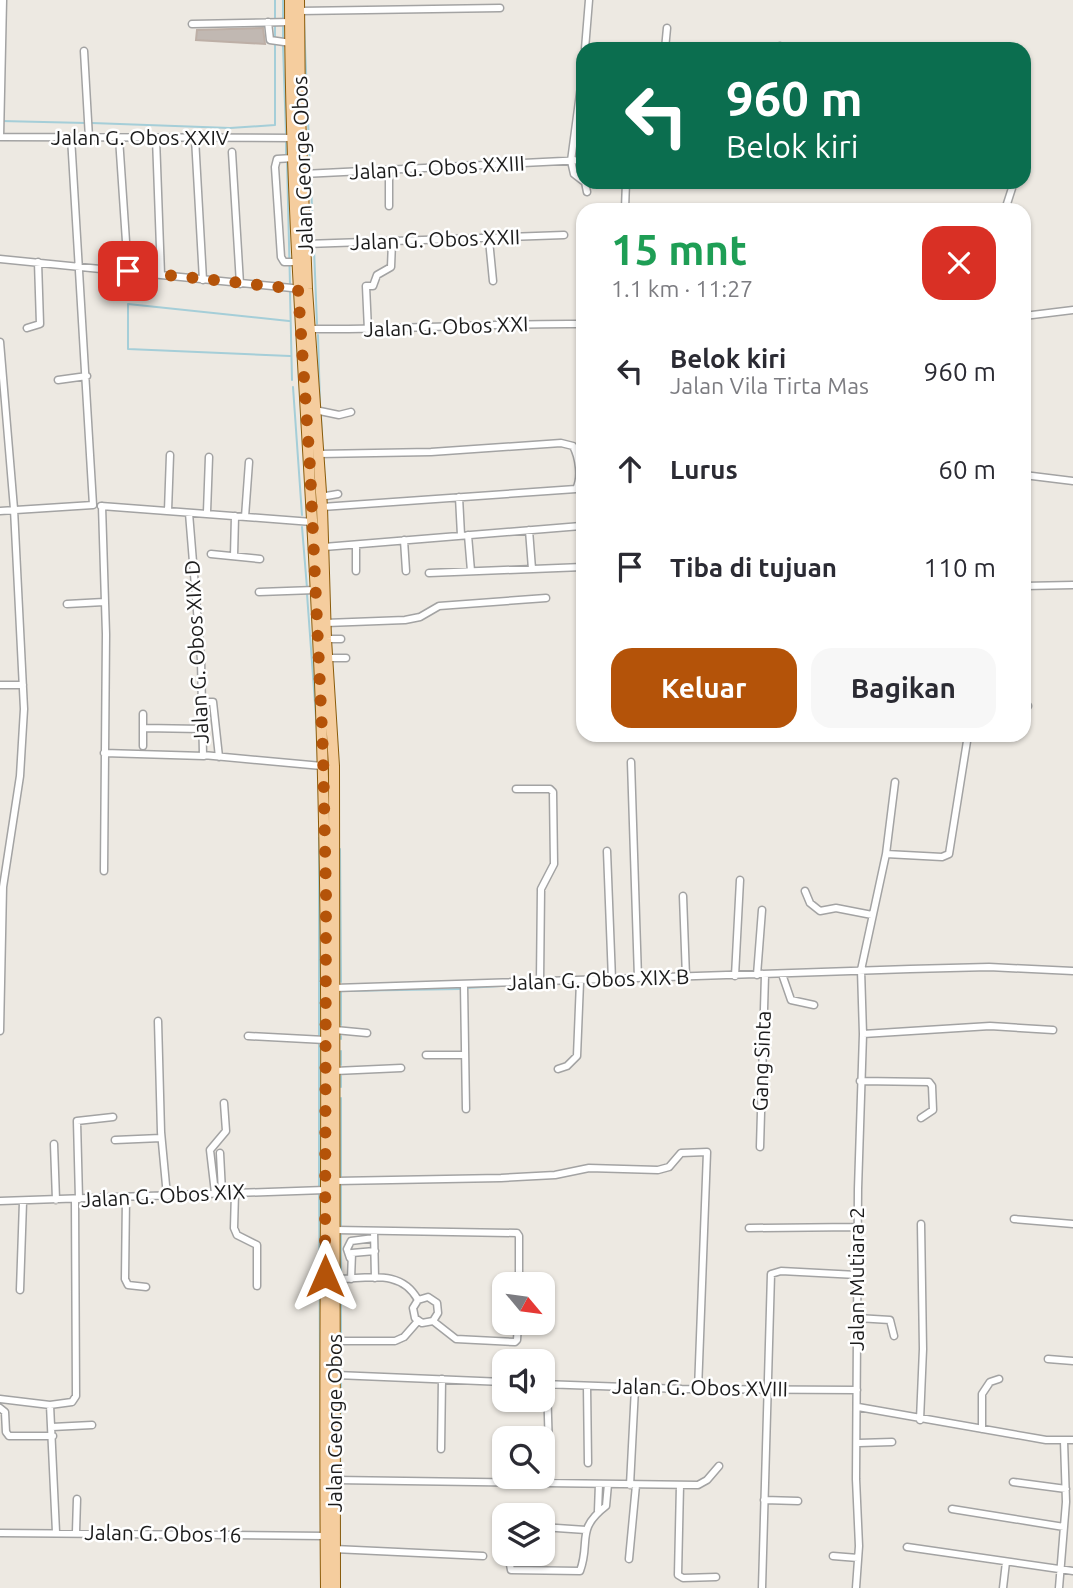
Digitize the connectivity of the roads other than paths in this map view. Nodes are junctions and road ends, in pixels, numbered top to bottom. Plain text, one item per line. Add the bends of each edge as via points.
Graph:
1 (3, 0) edge
2 (290, 0) edge
3 (589, 0) edge
4 (299, 6) edge
5 (500, 8) dead end
6 (268, 22) junction
7 (285, 22) junction
8 (192, 24) dead end
9 (667, 27) dead end
10 (285, 42) junction
11 (586, 42) edge
12 (666, 42) edge
13 (84, 51) dead end
14 (576, 124) edge
15 (0, 137) edge
16 (71, 137) junction
17 (89, 138) junction
18 (119, 138) junction
19 (156, 138) junction
20 (195, 138) junction
21 (291, 138) junction
22 (232, 152) dead end
23 (289, 158) junction
24 (571, 161) junction
25 (576, 161) edge
26 (389, 170) junction
27 (303, 174) junction
28 (576, 174) edge
29 (586, 189) edge
30 (587, 192) dead end
31 (389, 206) dead end
32 (287, 212) junction
33 (564, 236) dead end
34 (489, 240) junction
35 (292, 242) junction
36 (392, 242) junction
37 (0, 258) edge
38 (38, 262) junction
39 (293, 262) junction
40 (80, 266) junction
41 (128, 271) junction
42 (161, 275) junction
43 (203, 280) junction
44 (493, 281) dead end
45 (240, 284) junction
46 (300, 289) junction
47 (1073, 310) edge
48 (1031, 315) edge
49 (576, 324) edge
50 (27, 328) dead end
51 (310, 329) junction
52 (368, 330) junction
53 (0, 342) edge
54 (87, 376) junction
55 (58, 380) dead end
56 (2, 390) edge
57 (315, 410) junction
58 (351, 412) dead end
59 (576, 451) edge
60 (318, 454) junction
61 (170, 455) dead end
62 (209, 457) dead end
63 (248, 462) dead end
64 (1031, 476) edge
65 (1073, 481) edge
66 (576, 489) edge
67 (338, 494) dead end
68 (459, 497) junction
69 (321, 502) junction
70 (93, 505) junction
71 (102, 506) junction
72 (14, 509) junction
73 (0, 511) edge
74 (168, 511) junction
75 (207, 512) junction
76 (189, 513) junction
77 (235, 516) junction
78 (245, 517) junction
79 (312, 522) junction
80 (576, 526) edge
81 (529, 530) junction
82 (465, 535) junction
83 (404, 540) junction
84 (356, 545) junction
85 (324, 547) junction
86 (211, 554) dead end
87 (234, 556) junction
88 (260, 559) dead end
89 (576, 567) edge
90 (532, 569) junction
91 (406, 570) dead end
92 (471, 571) junction
93 (356, 572) dead end
94 (429, 573) dead end
95 (1073, 585) edge
96 (1031, 586) edge
97 (315, 590) junction
98 (258, 592) dead end
99 (546, 598) dead end
100 (104, 602) junction
101 (67, 604) dead end
102 (326, 623) junction
103 (326, 639) junction
104 (341, 639) dead end
105 (346, 657) dead end
106 (327, 658) junction
107 (0, 685) edge
108 (23, 685) junction
109 (202, 702) junction
110 (143, 714) dead end
111 (144, 727) junction
112 (202, 729) junction
113 (967, 742) edge
114 (143, 746) dead end
115 (104, 753) junction
116 (204, 756) junction
117 (219, 757) junction
118 (631, 762) dead end
119 (323, 766) junction
120 (895, 782) dead end
121 (516, 789) dead end
122 (607, 851) dead end
123 (886, 854) junction
124 (104, 871) dead end
125 (740, 880) dead end
126 (805, 891) dead end
127 (684, 896) dead end
128 (762, 910) dead end
129 (872, 915) junction
130 (861, 970) junction
131 (1073, 971) edge
132 (782, 974) junction
133 (757, 975) junction
134 (765, 975) junction
135 (735, 976) junction
136 (686, 977) junction
137 (638, 978) junction
138 (612, 980) junction
139 (540, 981) junction
140 (580, 982) junction
141 (464, 985) junction
142 (335, 988) junction
143 (814, 1005) dead end
144 (158, 1021) dead end
145 (335, 1030) junction
146 (1053, 1030) dead end
147 (0, 1031) edge
148 (367, 1033) dead end
149 (863, 1034) junction
150 (248, 1036) dead end
151 (326, 1040) junction
152 (426, 1055) dead end
153 (465, 1055) junction
154 (401, 1068) dead end
155 (558, 1069) dead end
156 (335, 1071) junction
157 (860, 1081) junction
158 (224, 1102) dead end
159 (466, 1109) dead end
160 (113, 1117) dead end
161 (921, 1118) dead end
162 (162, 1138) junction
163 (116, 1140) dead end
164 (54, 1144) dead end
165 (760, 1147) dead end
166 (220, 1153) dead end
167 (339, 1181) junction
168 (325, 1190) junction
169 (218, 1192) junction
170 (235, 1192) junction
171 (167, 1196) junction
172 (125, 1197) junction
173 (77, 1199) junction
174 (0, 1200) edge
175 (56, 1200) junction
176 (23, 1202) junction
177 (1014, 1219) dead end
178 (921, 1224) dead end
179 (1073, 1224) edge
180 (857, 1227) junction
181 (749, 1228) dead end
182 (339, 1230) junction
183 (374, 1234) junction
184 (374, 1251) junction
185 (351, 1258) junction
186 (519, 1272) edge
187 (857, 1275) junction
188 (375, 1278) junction
189 (335, 1279) junction
190 (351, 1279) junction
191 (257, 1286) dead end
192 (146, 1287) dead end
193 (20, 1290) dead end
194 (418, 1300) junction
195 (856, 1318) junction
196 (418, 1321) junction
197 (433, 1321) junction
198 (516, 1335) edge
199 (894, 1336) dead end
200 (339, 1341) junction
201 (1048, 1359) dead end
202 (1073, 1361) edge
203 (336, 1375) junction
204 (442, 1379) junction
205 (999, 1379) dead end
206 (492, 1381) edge
207 (555, 1384) edge
208 (587, 1386) junction
209 (635, 1388) junction
210 (698, 1390) junction
211 (768, 1390) junction
212 (857, 1390) junction
213 (0, 1399) edge
214 (50, 1405) junction
215 (858, 1407) junction
216 (0, 1408) edge
217 (919, 1420) junction
218 (92, 1425) dead end
219 (52, 1427) junction
220 (982, 1430) junction
221 (53, 1436) junction
222 (1073, 1440) edge
223 (892, 1441) dead end
224 (1064, 1441) junction
225 (859, 1443) junction
226 (441, 1449) dead end
227 (588, 1463) dead end
228 (719, 1466) dead end
229 (335, 1480) junction
230 (492, 1482) edge
231 (1013, 1482) dead end
232 (555, 1483) edge
233 (599, 1484) junction
234 (608, 1484) junction
235 (633, 1485) junction
236 (680, 1485) junction
237 (1066, 1489) junction
238 (77, 1499) dead end
239 (764, 1500) junction
240 (798, 1501) dead end
241 (1070, 1502) edge
242 (952, 1509) dead end
243 (598, 1511) junction
244 (1064, 1527) junction
245 (555, 1528) edge
246 (586, 1530) junction
247 (56, 1532) junction
248 (76, 1532) junction
249 (0, 1533) edge
250 (326, 1536) junction
251 (907, 1547) dead end
252 (334, 1549) junction
253 (483, 1556) dead end
254 (833, 1556) dead end
255 (858, 1558) junction
256 (629, 1559) dead end
257 (1006, 1562) junction
258 (510, 1566) edge
259 (1060, 1571) junction
260 (1073, 1571) edge
261 (716, 1577) dead end
262 (326, 1588) edge
263 (335, 1588) edge
264 (762, 1588) edge
265 (856, 1588) edge
266 (1003, 1588) edge
267 (1059, 1588) edge

1 - 15 street
2 - 7 main road, Jalan George Obos
3 - 11 street
4 - 5 street
4 - 21 main road, Jalan George Obos
6 - 7 street
6 - 8 street
6 - 10 street via 270,40
7 - 10 main road, Jalan George Obos
9 - 12 street
10 - 21 main road, Jalan George Obos
13 - 17 street
14 - 24 street
15 - 16 street, Jalan G. Obos XXIV
16 - 17 street, Jalan G. Obos XXIV
16 - 40 street
17 - 18 street, Jalan G. Obos XXIV
18 - 19 street, Jalan G. Obos XXIV
18 - 41 street
19 - 20 street, Jalan G. Obos XXIV
19 - 42 street
20 - 21 street, Jalan G. Obos XXIV
20 - 43 street
21 - 23 main road, Jalan George Obos
21 - 27 main road, Jalan George Obos
22 - 45 street
23 - 32 main road, Jalan George Obos
23 - 32 street via 278,159 275,167
24 - 25 street, Jalan G. Obos XXIII
24 - 26 street, Jalan G. Obos XXIII
24 - 28 street
26 - 27 street, Jalan G. Obos XXIII
26 - 31 street
27 - 35 main road, Jalan George Obos
29 - 30 street
32 - 35 main road, Jalan George Obos
32 - 35 street
33 - 34 street, Jalan G. Obos XXII
34 - 36 street, Jalan G. Obos XXII
34 - 44 street
35 - 36 street, Jalan G. Obos XXII
35 - 39 main road, Jalan George Obos
35 - 39 street via 282,259
35 - 46 main road, Jalan George Obos
36 - 52 street via 391,267 377,275 375,284 366,286
37 - 38 street
38 - 40 street
38 - 50 street via 40,324
39 - 46 main road, Jalan George Obos
40 - 41 street
40 - 54 street
41 - 42 street
42 - 43 street
43 - 45 street
45 - 46 street
46 - 51 main road, Jalan George Obos
46 - 79 main road, Jalan George Obos
47 - 48 street
49 - 52 street, Jalan G. Obos XXI
51 - 52 street, Jalan G. Obos XXI
51 - 57 main road, Jalan George Obos
53 - 56 street
54 - 55 street
54 - 70 street
56 - 72 street
57 - 58 street via 339,415
57 - 60 main road, Jalan George Obos
59 - 60 street via 561,443
60 - 69 main road, Jalan George Obos
61 - 74 street
62 - 75 street
63 - 78 street
64 - 65 street
66 - 68 street
67 - 69 street
68 - 69 street
68 - 82 street
69 - 85 main road, Jalan George Obos
70 - 71 street
70 - 72 street
71 - 74 street
71 - 100 street
72 - 73 street
72 - 108 street
74 - 76 street
75 - 76 street
75 - 77 street
76 - 109 street, Jalan G. Obos XIX D
77 - 78 street
77 - 87 street
78 - 79 street
79 - 97 main road, Jalan George Obos
80 - 81 street
81 - 82 street
81 - 90 street
82 - 83 street
82 - 92 street
83 - 84 street
83 - 91 street
84 - 85 street
84 - 93 street
85 - 102 main road, Jalan George Obos
86 - 87 street
87 - 88 street
89 - 90 street
90 - 92 street
92 - 94 street
95 - 96 street
97 - 98 street
97 - 119 main road, Jalan George Obos
99 - 102 street via 447,605 405,620
100 - 101 street
100 - 115 street
102 - 103 main road, Jalan George Obos
103 - 104 street
103 - 106 main road, Jalan George Obos
105 - 106 street
106 - 142 main road, Jalan George Obos via 334,766
107 - 108 street
108 - 147 street via 21,763 5,861
109 - 112 street, Jalan G. Obos XIX D
109 - 117 street via 213,702
110 - 111 street
111 - 112 street
111 - 114 street
112 - 116 street, Jalan G. Obos XIX D
113 - 123 street via 949,855
115 - 116 street
115 - 124 street
116 - 117 street, Jalan G. Obos XIX D
117 - 119 street, Jalan G. Obos XIX D
118 - 137 street
119 - 151 main road, Jalan George Obos
120 - 123 street, Jalan Mutiara 2
121 - 139 street via 552,792 554,864 541,889
122 - 138 street
123 - 129 street, Jalan Mutiara 2
125 - 135 street
126 - 129 street via 820,911 835,908
127 - 136 street
128 - 133 street
129 - 130 street, Jalan Mutiara 2
130 - 131 street, Jalan G. Obos XIX B via 989,967
130 - 132 street, Jalan G. Obos XIX B
130 - 149 street, Jalan Mutiara 2
132 - 134 street, Jalan G. Obos XIX B
132 - 143 street via 791,1000
133 - 134 street, Jalan G. Obos XIX B
133 - 135 street, Jalan G. Obos XIX B
134 - 165 street, Gang Sinta
135 - 136 street, Jalan G. Obos XIX B
136 - 137 street, Jalan G. Obos XIX B
137 - 138 street, Jalan G. Obos XIX B
138 - 140 street, Jalan G. Obos XIX B
139 - 140 street, Jalan G. Obos XIX B
139 - 141 street, Jalan G. Obos XIX B
140 - 155 street via 577,1056
141 - 142 street, Jalan G. Obos XIX B
141 - 153 street
142 - 145 main road, Jalan George Obos
144 - 162 street
145 - 148 street
145 - 156 main road, Jalan George Obos
146 - 149 street via 990,1026
149 - 157 street, Jalan Mutiara 2
150 - 151 street
151 - 168 main road, Jalan George Obos
152 - 153 street
153 - 159 street
154 - 156 street
156 - 167 main road, Jalan George Obos
157 - 161 street via 929,1082 933,1110
157 - 180 street, Jalan Mutiara 2
158 - 169 street via 226,1131 210,1150
160 - 173 street via 77,1121
162 - 163 street
162 - 171 street
164 - 175 street
166 - 169 street
167 - 182 main road, Jalan George Obos
167 - 210 street via 555,1175 589,1168 658,1170 669,1167 681,1153 707,1152
168 - 170 street, Jalan G. Obos XIX
168 - 250 main road, Jalan George Obos
169 - 170 street, Jalan G. Obos XIX
169 - 171 street, Jalan G. Obos XIX
170 - 191 street via 234,1228 237,1235 257,1245
171 - 172 street, Jalan G. Obos XIX
172 - 173 street, Jalan G. Obos XIX
172 - 192 street via 125,1279 128,1285
173 - 175 street, Jalan G. Obos XIX
173 - 214 street via 76,1396 72,1402
174 - 176 street, Jalan G. Obos XIX
175 - 176 street, Jalan G. Obos XIX
176 - 193 street
177 - 179 street
178 - 217 street
180 - 181 street
180 - 187 street, Jalan Mutiara 2
182 - 183 street
182 - 189 main road, Jalan George Obos
183 - 184 street
183 - 185 street via 351,1241 346,1249
183 - 186 street via 517,1233
184 - 185 street via 353,1252
184 - 188 street
185 - 190 street
187 - 195 street, Jalan Mutiara 2
187 - 211 street via 771,1274
188 - 190 street
188 - 194 street via 400,1279
189 - 190 street
189 - 200 main road, Jalan George Obos
194 - 196 street via 413,1313
194 - 197 street via 428,1297 437,1303
195 - 199 street via 890,1320
195 - 212 street, Jalan Mutiara 2
196 - 197 street
196 - 200 street via 395,1340
197 - 198 street via 456,1339 515,1342
200 - 203 main road, Jalan George Obos
201 - 202 street
203 - 204 street
203 - 229 main road, Jalan George Obos
204 - 206 street
204 - 226 street
205 - 220 street via 990,1382 982,1394
207 - 208 street, Jalan G. Obos XVIII
208 - 209 street, Jalan G. Obos XVIII
208 - 227 street
209 - 210 street, Jalan G. Obos XVIII
209 - 235 street
210 - 211 street, Jalan G. Obos XVIII
211 - 212 street, Jalan G. Obos XVIII
211 - 239 street
212 - 215 street, Jalan Mutiara 2
213 - 214 street
214 - 219 street
215 - 217 street
215 - 225 street, Jalan Mutiara 2
216 - 221 street via 5,1412 9,1436
217 - 220 street
218 - 219 street
219 - 221 street
220 - 224 street
221 - 247 street
222 - 224 street
223 - 225 street
224 - 237 street
225 - 255 street, Jalan Mutiara 2
228 - 236 street via 703,1483
229 - 230 street
229 - 252 main road, Jalan George Obos
231 - 237 street
232 - 233 street
233 - 234 street
233 - 243 street
234 - 235 street
234 - 243 street via 608,1503
235 - 236 street
235 - 256 street
236 - 261 street via 678,1575
237 - 241 street
238 - 248 street
239 - 240 street
239 - 264 street
241 - 244 street
242 - 244 street
243 - 246 street
244 - 259 street
245 - 246 street
246 - 258 street via 579,1572 511,1570
247 - 248 street, Jalan G. Obos 16
247 - 249 street, Jalan G. Obos 16
248 - 250 street, Jalan G. Obos 16
250 - 262 main road, Jalan George Obos
251 - 257 street
252 - 253 street
252 - 263 main road, Jalan George Obos
254 - 255 street
255 - 265 street, Jalan Mutiara 2
257 - 259 street
257 - 266 street
259 - 260 street
259 - 267 street

